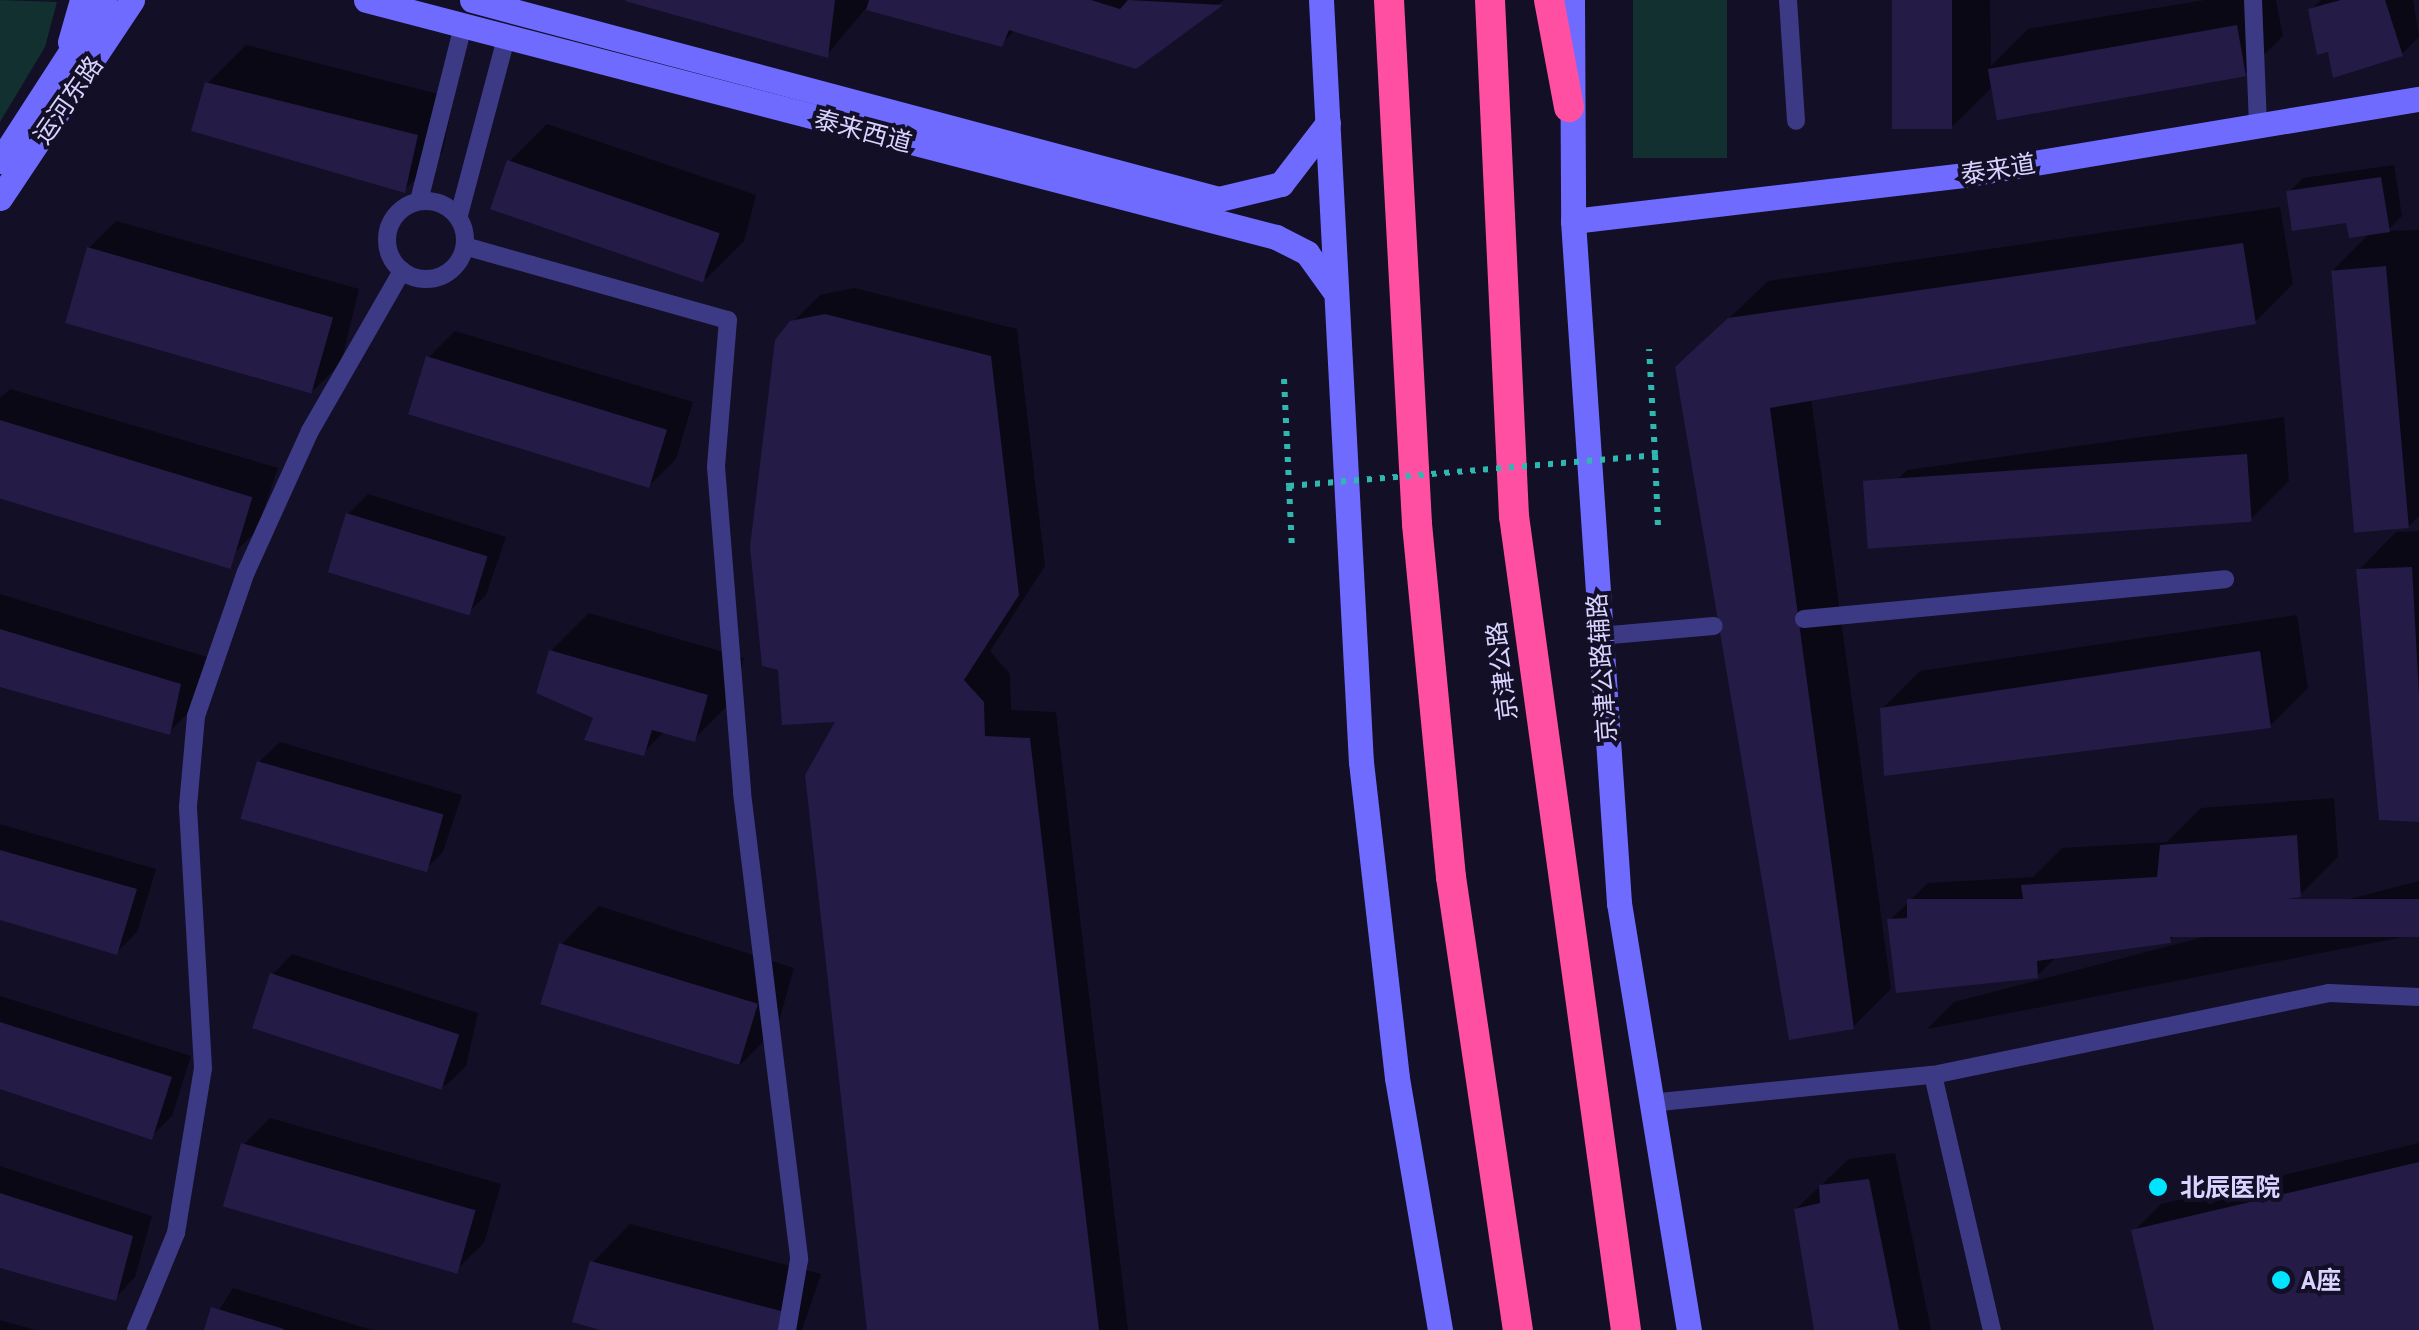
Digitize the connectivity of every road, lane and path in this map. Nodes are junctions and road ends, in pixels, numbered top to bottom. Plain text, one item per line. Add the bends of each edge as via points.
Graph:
1 (82, 0) edge
2 (104, 0) edge
3 (119, 0) edge
4 (132, 0) edge
5 (366, 0) edge
6 (472, 0) edge
7 (1322, 0) edge
8 (1389, 0) edge
9 (1490, 0) edge
10 (1549, 0) edge
11 (1572, 0) edge
12 (1788, 0) edge
13 (2253, 0) edge
14 (463, 26) junction
15 (116, 30) junction
16 (506, 38) junction
17 (51, 88) junction
18 (2419, 99) edge
19 (1569, 107) junction
20 (1796, 121) dead end
21 (1328, 123) junction
22 (2258, 126) junction
23 (0, 161) edge
24 (0, 198) edge
25 (419, 201) junction
26 (460, 214) junction
27 (1574, 221) junction
28 (468, 248) junction
29 (402, 271) junction
30 (1336, 296) junction
31 (1649, 349) dead end
32 (1284, 379) dead end
33 (1655, 455) junction
34 (1289, 486) junction
35 (1658, 526) dead end
36 (1292, 550) dead end
37 (2225, 579) dead end
38 (1804, 619) dead end
39 (1714, 626) dead end
40 (1599, 636) junction
41 (2419, 997) edge
42 (1933, 1075) junction
43 (1650, 1103) junction
44 (136, 1330) edge
45 (787, 1330) edge
46 (1440, 1330) edge
47 (1518, 1330) edge
48 (1626, 1330) edge
49 (1689, 1330) edge
50 (1992, 1330) edge

1 - 17 street
2 - 17 street
3 - 15 street
4 - 15 street, 运河东路
5 - 14 street, 泰来西道
6 - 21 street, 泰来西道 via 1220,199 1280,184
7 - 21 street
8 - 47 highway via 1418,524 1451,877
9 - 48 highway, 京津公路 via 1514,516
10 - 19 highway
11 - 19 street, 京津公路辅路
12 - 20 lane
13 - 22 lane
14 - 16 street, 泰来西道
14 - 25 lane
15 - 24 street, 运河东路
16 - 26 lane
16 - 30 street, 泰来西道 via 1276,237 1307,253
17 - 23 street
18 - 22 street, 泰来道
19 - 27 street, 京津公路辅路
21 - 30 street
22 - 27 street, 泰来道 via 1963,175
25 - 26 lane
25 - 29 lane via 385,236
26 - 28 lane
27 - 40 street, 京津公路辅路
28 - 29 lane via 443,278
28 - 45 lane via 728,320 716,467 742,792 799,1260
29 - 44 lane via 310,431 246,572 196,716 188,806 204,1068 176,1232
30 - 46 street via 1361,762 1397,1078
31 - 33 path, bridge
32 - 34 path, bridge
33 - 34 path, bridge
33 - 35 path
34 - 36 path
37 - 38 lane
39 - 40 lane
40 - 43 street, 京津公路辅路 via 1620,903
41 - 42 lane via 2329,993
42 - 43 lane
42 - 50 lane
43 - 49 street, 京津公路辅路

